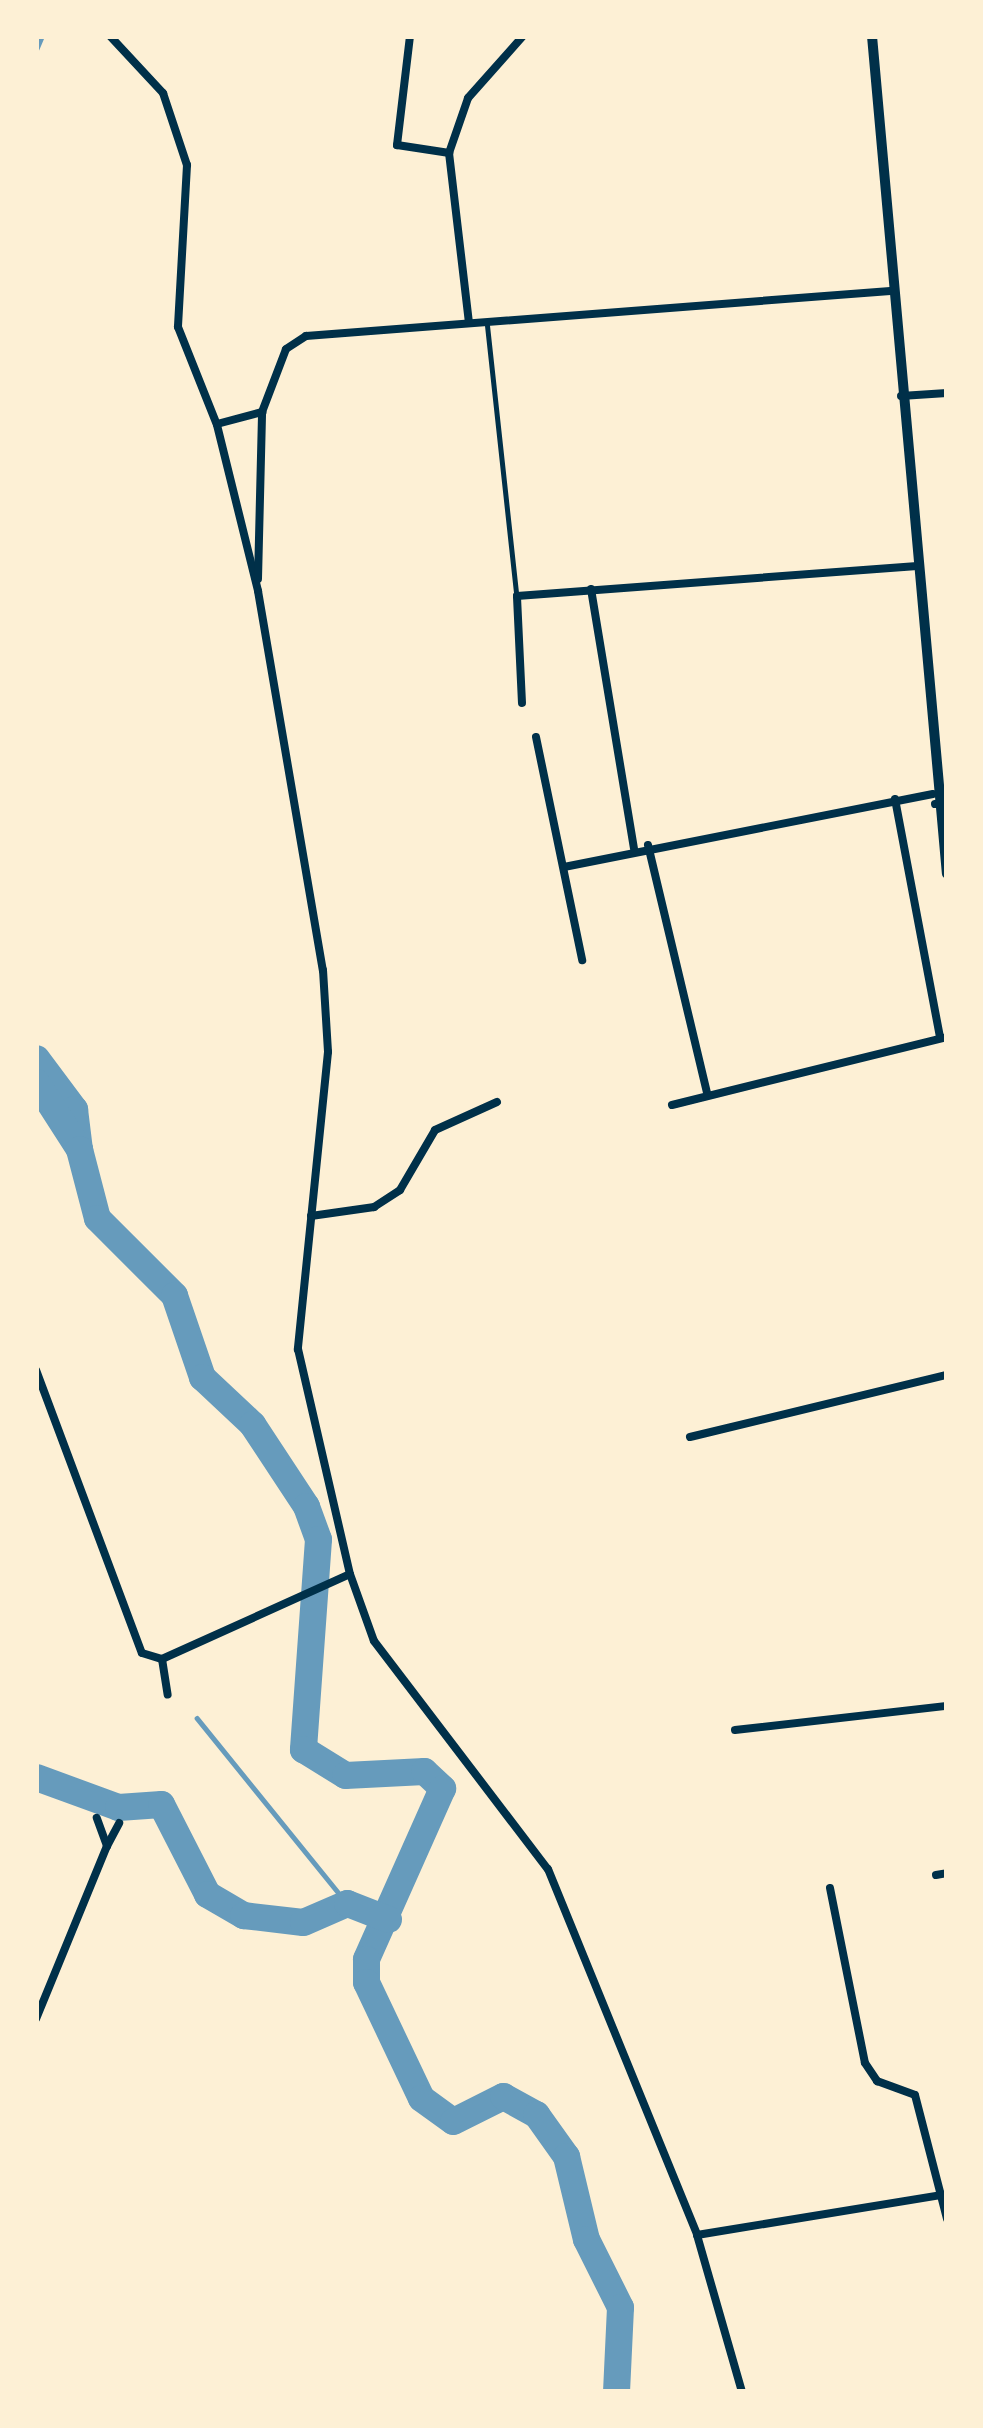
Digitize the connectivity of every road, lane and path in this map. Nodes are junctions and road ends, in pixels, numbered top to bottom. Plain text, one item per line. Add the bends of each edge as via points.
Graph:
1 (110, 36) edge
2 (410, 36) edge
3 (523, 36) edge
4 (872, 36) edge
5 (449, 153) junction
6 (890, 291) junction
7 (488, 321) junction
8 (470, 322) junction
9 (947, 393) edge
10 (900, 396) junction
11 (262, 412) junction
12 (217, 424) junction
13 (914, 566) junction
14 (591, 590) junction
15 (258, 591) junction
16 (518, 596) junction
17 (522, 703) dead end
18 (536, 737) dead end
19 (895, 799) junction
20 (938, 800) edge
21 (648, 844) junction
22 (634, 848) junction
23 (563, 868) junction
24 (947, 874) edge
25 (582, 960) dead end
26 (943, 1038) edge
27 (707, 1094) junction
28 (497, 1102) dead end
29 (672, 1105) dead end
30 (311, 1216) junction
31 (36, 1370) edge
32 (947, 1376) edge
33 (690, 1437) dead end
34 (350, 1574) junction
35 (162, 1659) junction
36 (169, 1695) dead end
37 (947, 1708) edge
38 (735, 1730) dead end
39 (97, 1818) dead end
40 (119, 1823) dead end
41 (106, 1846) junction
42 (947, 1873) edge
43 (936, 1875) dead end
44 (830, 1888) dead end
45 (36, 2019) edge
46 (942, 2195) edge
47 (947, 2219) edge
48 (697, 2234) junction
49 (742, 2392) edge

1 - 12 street via 163,93 184,153 178,327
2 - 5 street via 397,145
3 - 5 street via 467,98
4 - 6 main road
5 - 8 street
6 - 7 street
6 - 10 main road
7 - 8 street
7 - 16 lane
8 - 11 street via 306,336 286,349
9 - 10 street
10 - 13 main road
11 - 12 street
11 - 15 street
12 - 15 street
13 - 14 street
13 - 20 main road
14 - 16 street
14 - 22 street
15 - 30 street via 327,1015
16 - 17 street via 510,628
18 - 23 street
19 - 20 street
19 - 21 street
19 - 26 street
20 - 24 main road
21 - 22 street
21 - 27 street
22 - 23 street
23 - 25 street
26 - 27 street
27 - 29 street
28 - 30 street via 435,1130 400,1190 374,1207
30 - 34 street via 298,1349
31 - 35 street via 108,1540 104,1570 130,1630 142,1653
32 - 33 street
34 - 35 street
34 - 48 street via 374,1641 548,1869
35 - 36 street
37 - 38 street
39 - 41 street
40 - 41 street
41 - 45 street
42 - 43 street
44 - 46 street via 866,2063 878,2081 915,2095
46 - 47 street
46 - 48 street
48 - 49 street

